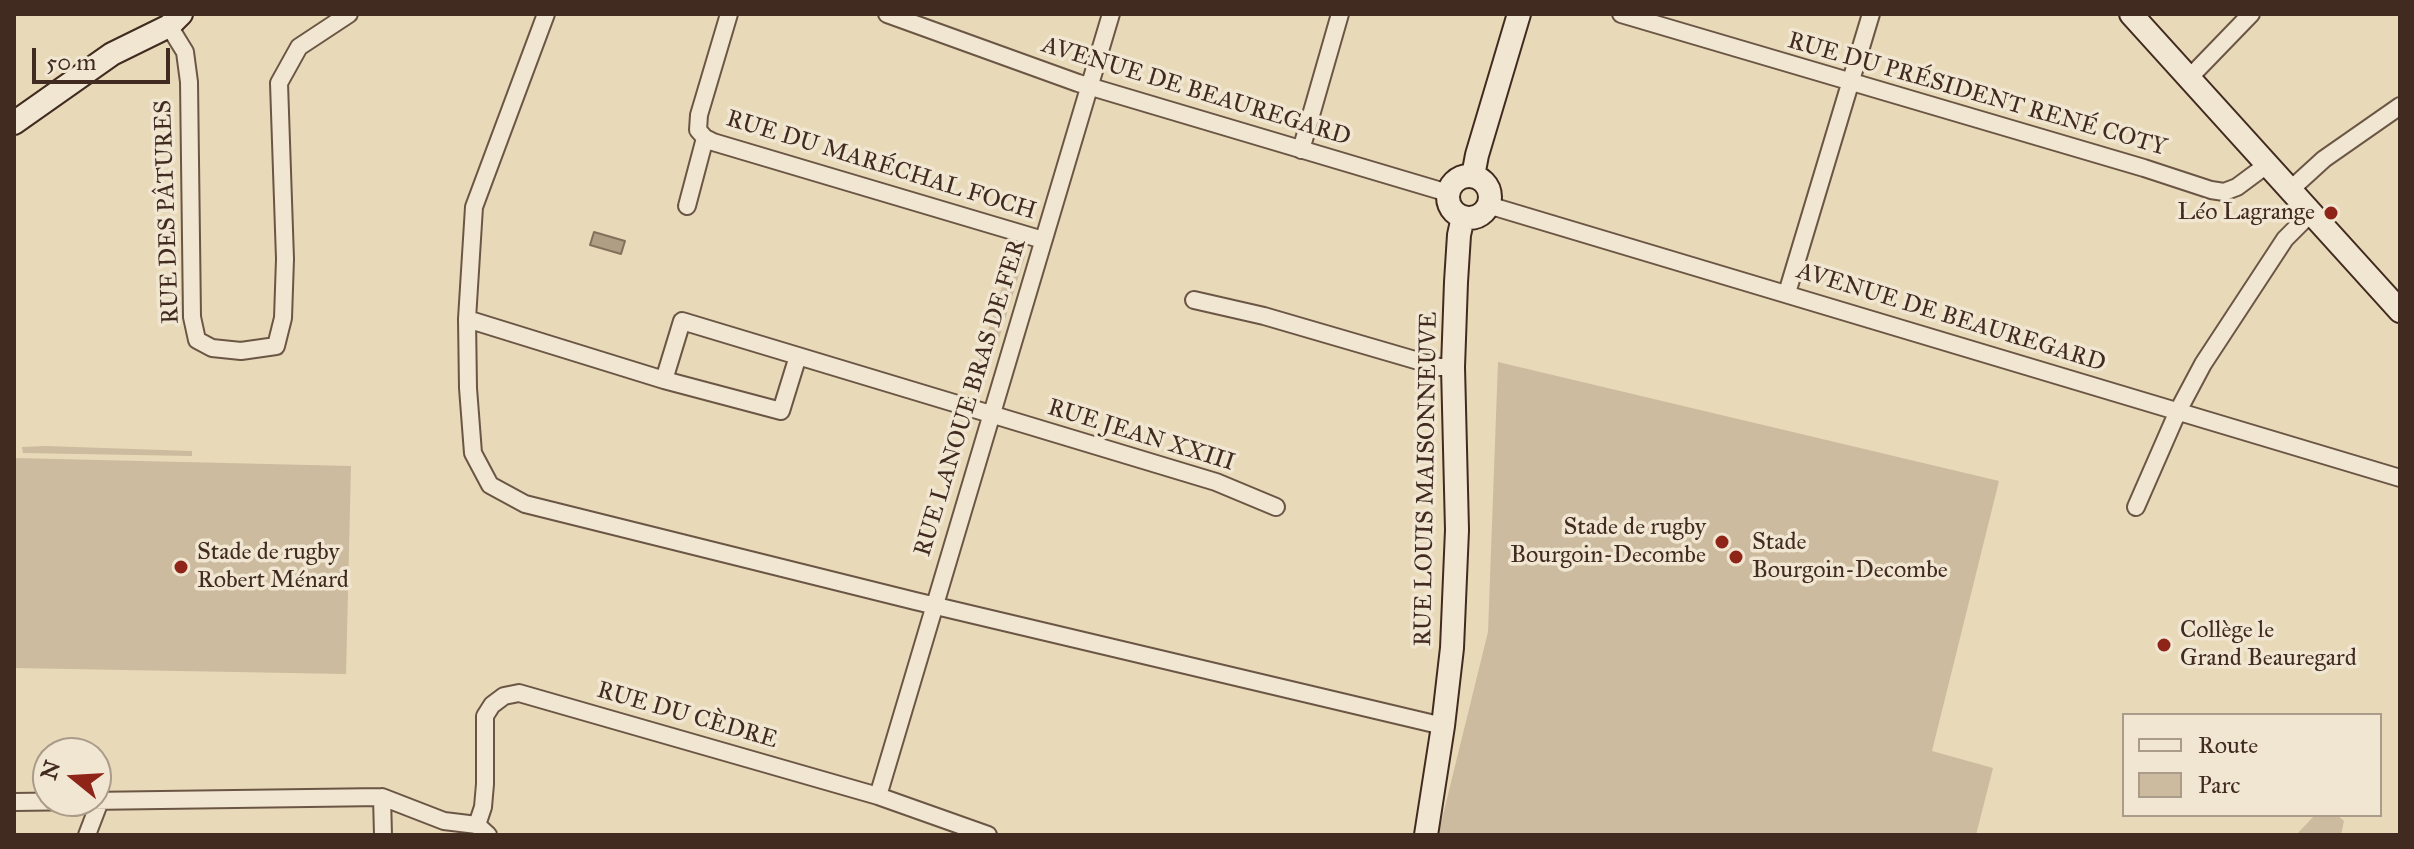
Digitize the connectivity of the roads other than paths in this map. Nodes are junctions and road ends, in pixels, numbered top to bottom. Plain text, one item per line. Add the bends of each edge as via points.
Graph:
1 (349, 14) edge
2 (546, 14) edge
3 (729, 14) edge
4 (887, 14) edge
5 (1111, 14) edge
6 (1340, 14) edge
7 (1519, 14) edge
8 (1621, 14) edge
9 (1871, 14) edge
10 (2131, 14) edge
11 (2251, 14) edge
12 (175, 20) edge
13 (2190, 77) junction
14 (1851, 83) junction
15 (1090, 86) junction
16 (2400, 106) edge
17 (14, 123) edge
18 (705, 138) junction
19 (1301, 150) junction
20 (2268, 164) junction
21 (1473, 176) junction
22 (2290, 190) junction
23 (1448, 193) junction
24 (1488, 205) junction
25 (687, 206) dead end
26 (2312, 212) junction
27 (1463, 217) junction
28 (1043, 240) junction
29 (1787, 293) junction
30 (1194, 300) dead end
31 (2400, 311) edge
32 (467, 319) junction
33 (798, 356) junction
34 (1453, 367) junction
35 (664, 380) junction
36 (2178, 411) junction
37 (991, 414) junction
38 (2400, 478) edge
39 (1276, 507) dead end
40 (2136, 507) dead end
41 (934, 605) junction
42 (1443, 726) junction
43 (878, 796) junction
44 (382, 797) junction
45 (112, 801) edge
46 (952, 829) edge
47 (482, 830) edge
48 (383, 835) edge
49 (988, 835) edge
50 (1426, 835) edge

1 - 12 street, RUE DES PÂTURES via 299,47 279,83 283,318 276,346 241,351 212,348 197,340 192,317 189,82
2 - 32 street via 474,207
3 - 18 street, RUE DU MARÉCHAL FOCH via 699,115 698,130
4 - 15 street, AVENUE DE BEAUREGARD
5 - 15 street, RUE LANOUE BRAS DE FER
6 - 19 street
7 - 21 street
8 - 14 street, RUE DU PRÉSIDENT RENÉ COTY
9 - 14 street
10 - 13 street
11 - 13 street
12 - 17 street via 112,54
13 - 20 street
14 - 20 street, RUE DU PRÉSIDENT RENÉ COTY via 2211,190 2237,187
14 - 29 street
15 - 19 street, AVENUE DE BEAUREGARD
15 - 28 street, RUE LANOUE BRAS DE FER
16 - 22 street via 2324,159
18 - 25 street, RUE DU MARÉCHAL FOCH
18 - 28 street, RUE DU MARÉCHAL FOCH
19 - 23 street, AVENUE DE BEAUREGARD
20 - 22 street
21 - 23 street via 1454,182
21 - 24 street via 1488,187
22 - 26 street
23 - 27 street via 1450,206
24 - 27 street via 1481,215
24 - 29 street, AVENUE DE BEAUREGARD
26 - 31 street
26 - 36 street via 2285,239
27 - 34 street, RUE LOUIS MAISONNEUVE
28 - 37 street, RUE LANOUE BRAS DE FER
29 - 36 street, AVENUE DE BEAUREGARD
30 - 34 street
32 - 35 street
32 - 41 street via 473,453 490,485 525,504
33 - 35 street via 781,411
33 - 35 street, RUE JEAN XXIII via 682,321
33 - 37 street, RUE JEAN XXIII
34 - 42 street, RUE LOUIS MAISONNEUVE via 1457,530
36 - 38 street, AVENUE DE BEAUREGARD
36 - 40 street
37 - 39 street, RUE JEAN XXIII via 1216,482
37 - 41 street, RUE LANOUE BRAS DE FER
41 - 42 street
41 - 43 street, RUE LANOUE BRAS DE FER
42 - 50 street, RUE LOUIS MAISONNEUVE
43 - 46 street, RUE DU CÈDRE
43 - 47 street, RUE DU CÈDRE via 519,693 504,696 485,716
44 - 45 street
44 - 47 street
44 - 48 street
46 - 49 street, RUE DU CÈDRE

